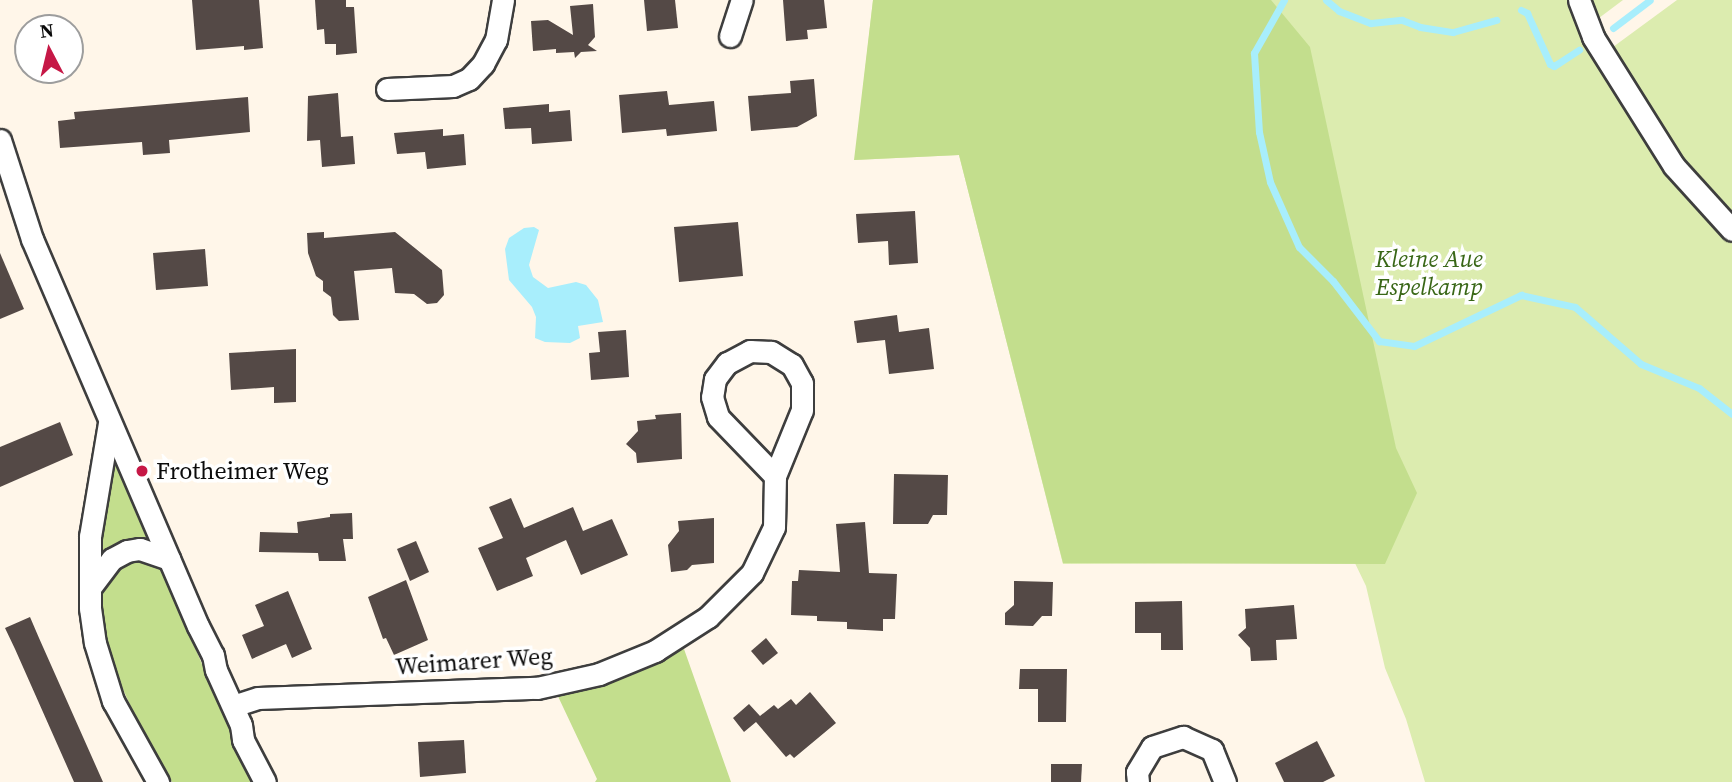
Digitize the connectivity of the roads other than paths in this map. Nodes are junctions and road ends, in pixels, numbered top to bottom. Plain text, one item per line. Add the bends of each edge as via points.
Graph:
1 (503, 0) edge
2 (743, 0) edge
3 (1579, 0) edge
4 (730, 36) dead end
5 (387, 89) dead end
6 (0, 140) edge
7 (1732, 230) edge
8 (109, 422) junction
9 (775, 477) junction
10 (169, 559) junction
11 (90, 588) junction
12 (233, 706) junction
13 (158, 782) edge
14 (265, 782) edge
15 (1138, 782) edge
16 (1225, 782) edge

1 - 5 street via 496,40 469,79 453,86
2 - 4 street
3 - 7 street via 1593,37 1674,166
6 - 8 street via 32,239
8 - 10 street
8 - 11 street via 90,536
9 - 9 street, Weimarer Weg via 802,410 802,383 792,365 771,352 750,351 727,363 715,379 712,397 718,418
9 - 12 street, Weimarer Weg via 774,527 752,573 708,617 655,652 599,674 537,688 258,698
10 - 11 street via 140,549 127,551 112,559
10 - 12 street
11 - 13 street via 95,643 113,701
12 - 14 street via 243,740
15 - 16 street via 1137,772 1152,747 1183,737 1212,750

